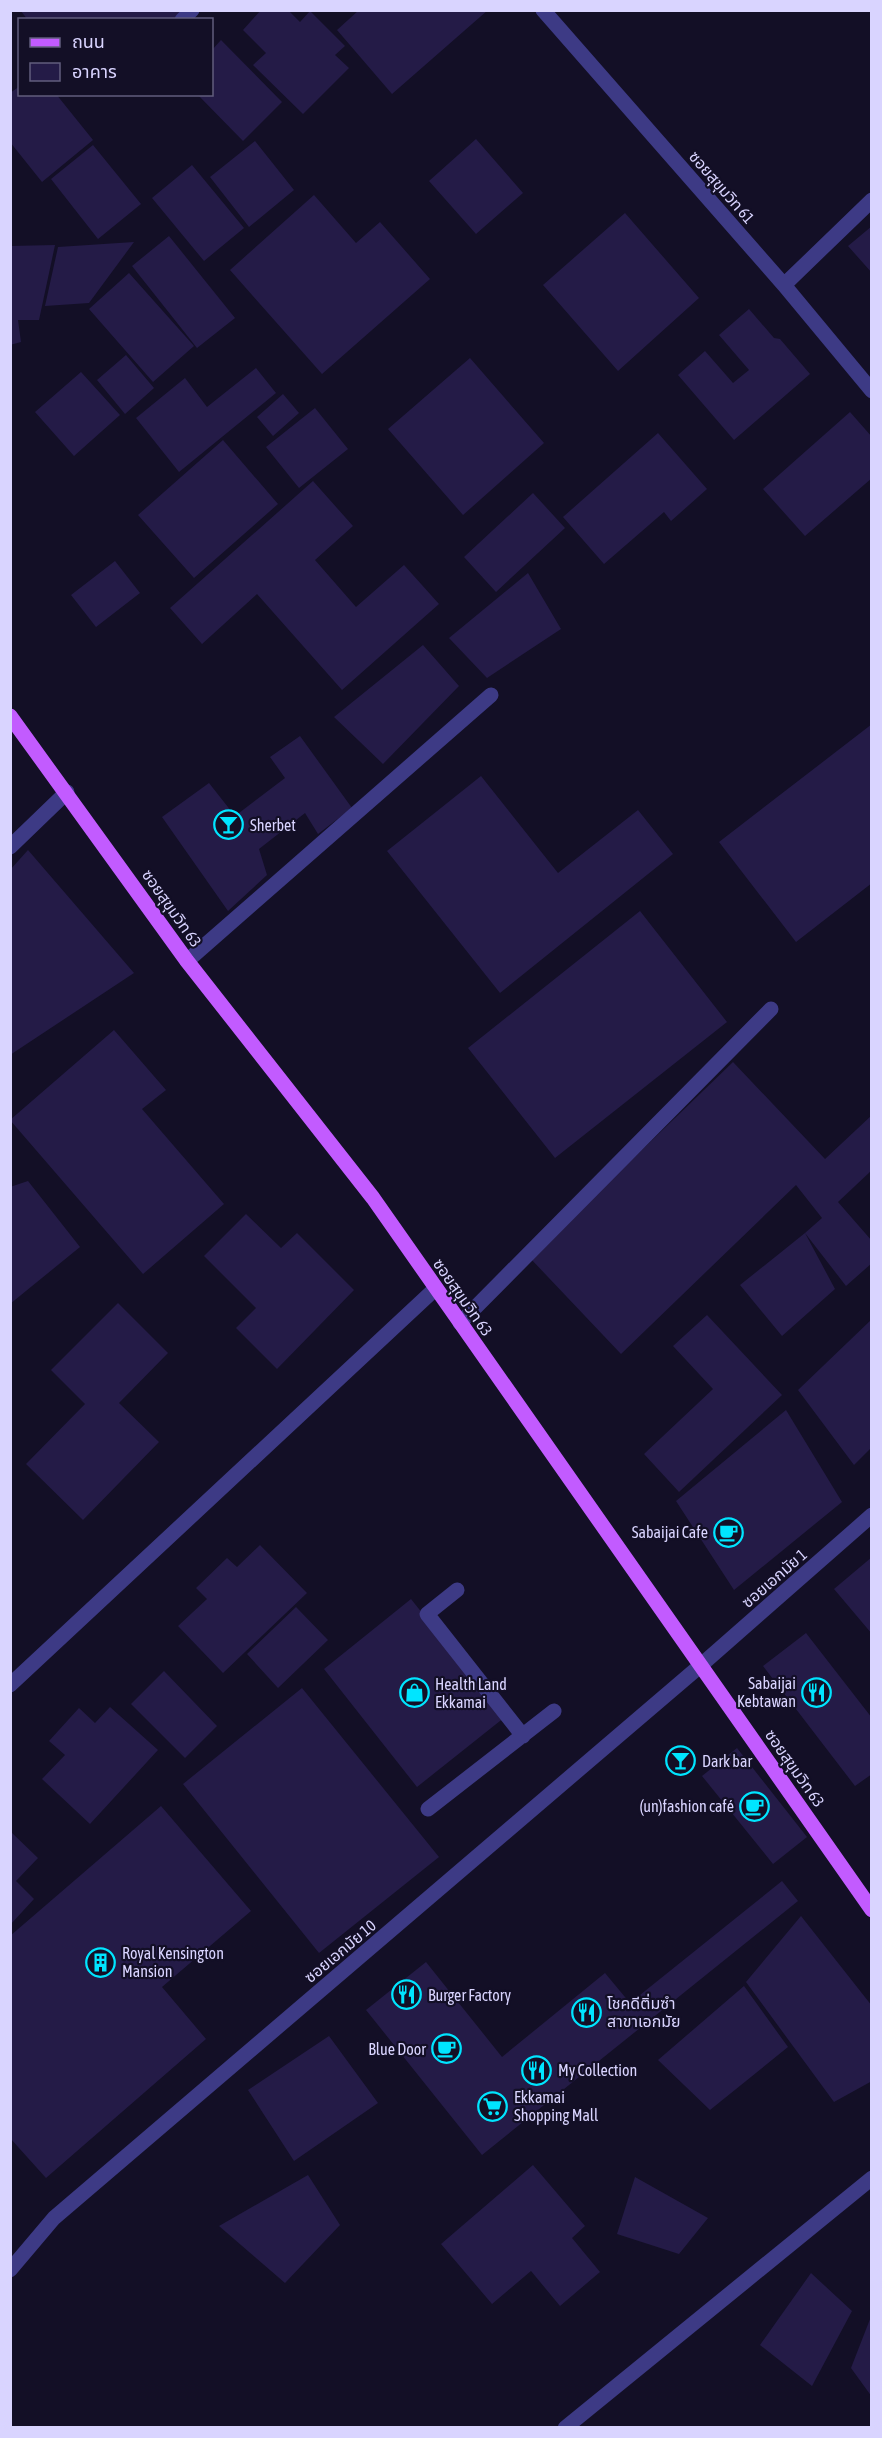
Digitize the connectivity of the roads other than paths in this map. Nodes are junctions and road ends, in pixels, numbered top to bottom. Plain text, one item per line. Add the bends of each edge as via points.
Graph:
1 (543, 10) edge
2 (872, 200) edge
3 (784, 285) junction
4 (872, 391) edge
5 (491, 695) dead end
6 (10, 716) edge
7 (67, 792) junction
8 (10, 847) edge
9 (187, 961) junction
10 (771, 1009) dead end
11 (435, 1289) junction
12 (460, 1323) junction
13 (872, 1515) edge
14 (457, 1590) dead end
15 (700, 1666) junction
16 (10, 1685) edge
17 (554, 1711) dead end
18 (523, 1736) junction
19 (428, 1809) dead end
20 (872, 1910) edge
21 (872, 2178) edge
22 (10, 2270) edge
23 (565, 2427) edge

1 - 3 street, ซอยสุขุมวิท 61
2 - 3 street
3 - 4 street, ซอยสุขุมวิท 61
5 - 9 street
6 - 7 main road, ซอยสุขุมวิท 63
7 - 8 street
7 - 9 main road, ซอยสุขุมวิท 63
9 - 11 main road, ซอยสุขุมวิท 63 via 373,1198
10 - 12 street
11 - 12 main road, ซอยสุขุมวิท 63
11 - 16 street
12 - 15 main road, ซอยสุขุมวิท 63
13 - 15 street, ซอยเอกมัย 1
14 - 18 street via 428,1614
15 - 20 main road, ซอยสุขุมวิท 63
15 - 22 street, ซอยเอกมัย 10 via 54,2218
17 - 18 street
18 - 19 street
21 - 23 street

